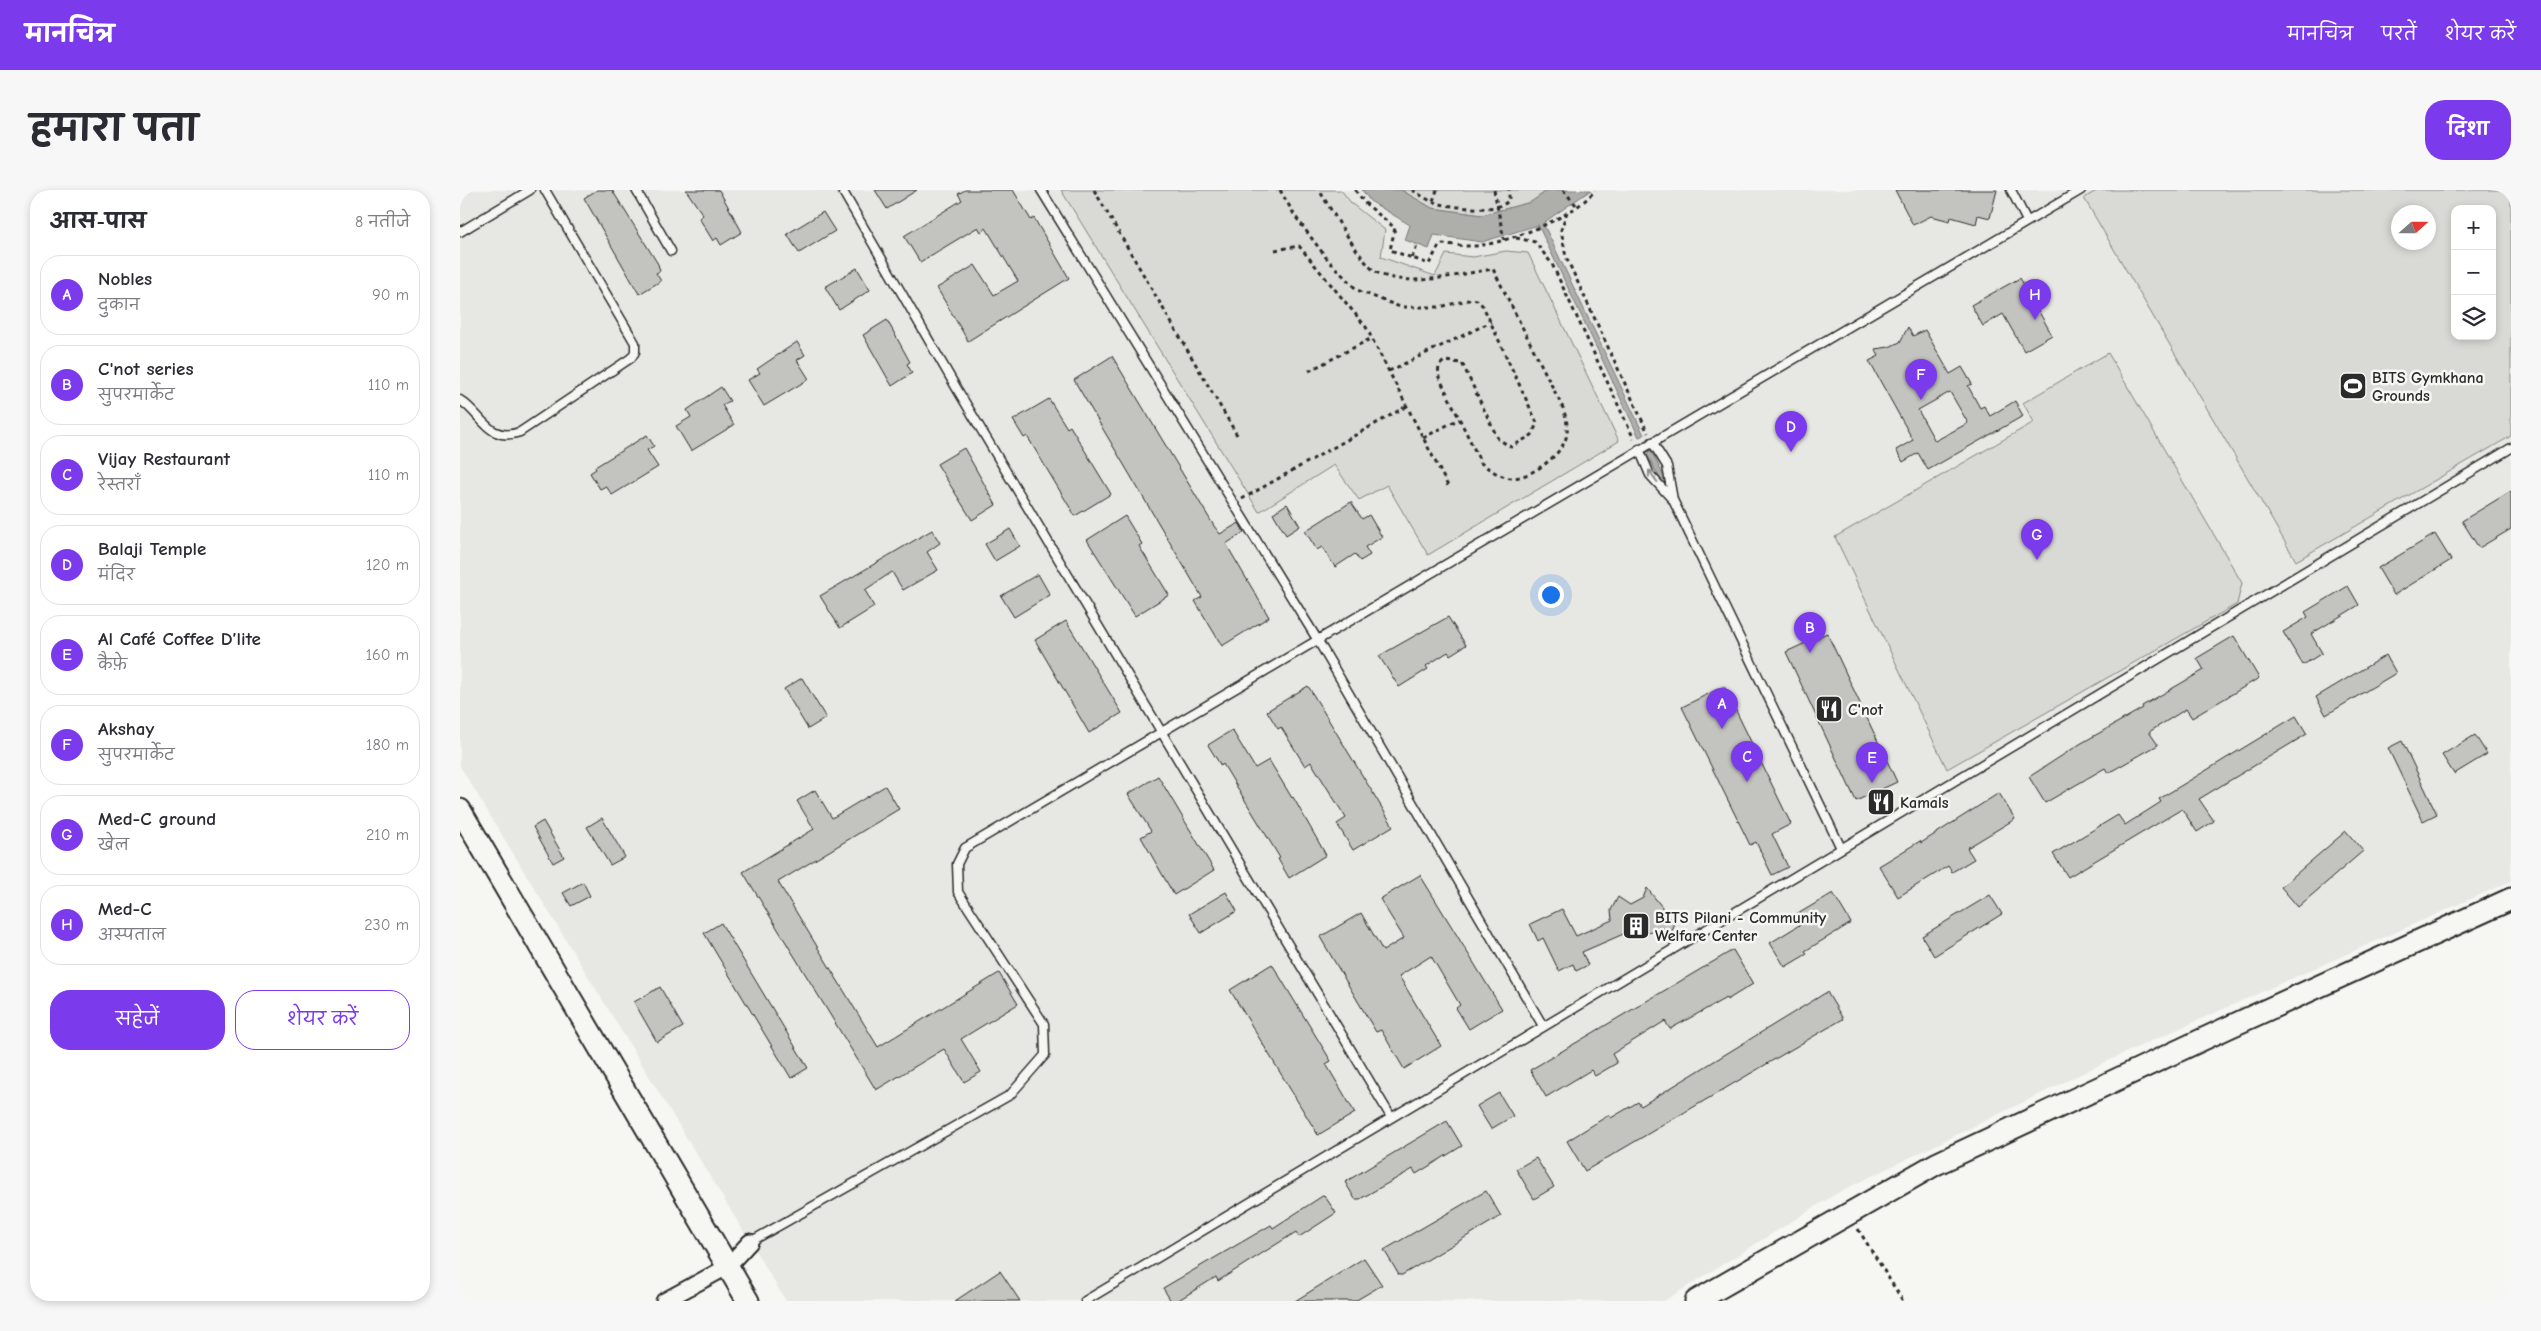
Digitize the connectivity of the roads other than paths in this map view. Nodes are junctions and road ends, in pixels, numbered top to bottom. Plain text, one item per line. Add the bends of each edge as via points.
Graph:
1 (530, 190) edge
2 (544, 190) edge
3 (636, 190) edge
4 (842, 190) edge
5 (1041, 190) edge
6 (2011, 190) edge
7 (2081, 190) edge
8 (2027, 222) junction
9 (460, 232) edge
10 (671, 251) dead end
11 (460, 400) edge
12 (1652, 442) junction
13 (1639, 448) junction
14 (2511, 448) edge
15 (1673, 500) junction
16 (1317, 640) junction
17 (1161, 732) junction
18 (460, 810) edge
19 (1841, 848) junction
20 (2511, 899) edge
21 (1543, 1026) junction
22 (1391, 1117) junction
23 (750, 1242) joint
24 (727, 1267) junction
25 (664, 1301) edge
26 (748, 1301) edge
27 (1084, 1301) edge
28 (1696, 1301) edge

1 - 9 lane
2 - 11 lane via 635,343 635,352 631,358 536,422 509,436 494,432
3 - 10 lane
4 - 17 lane
5 - 16 lane
6 - 8 lane
7 - 8 lane
8 - 12 lane
12 - 13 lane
12 - 15 lane via 1667,466
15 -> 13 lane via 1650,475
13 - 16 lane
14 - 19 lane
15 - 19 lane
16 - 17 lane
16 - 21 lane
17 - 22 lane
17 - 23 lane via 966,848 957,864 958,892 1044,1024 1045,1055 1010,1094
18 - 24 street
19 - 21 lane
20 - 28 street via 1936,1164
21 - 22 lane
22 - 27 lane
23 - 24 street
24 - 25 street
24 - 26 street

